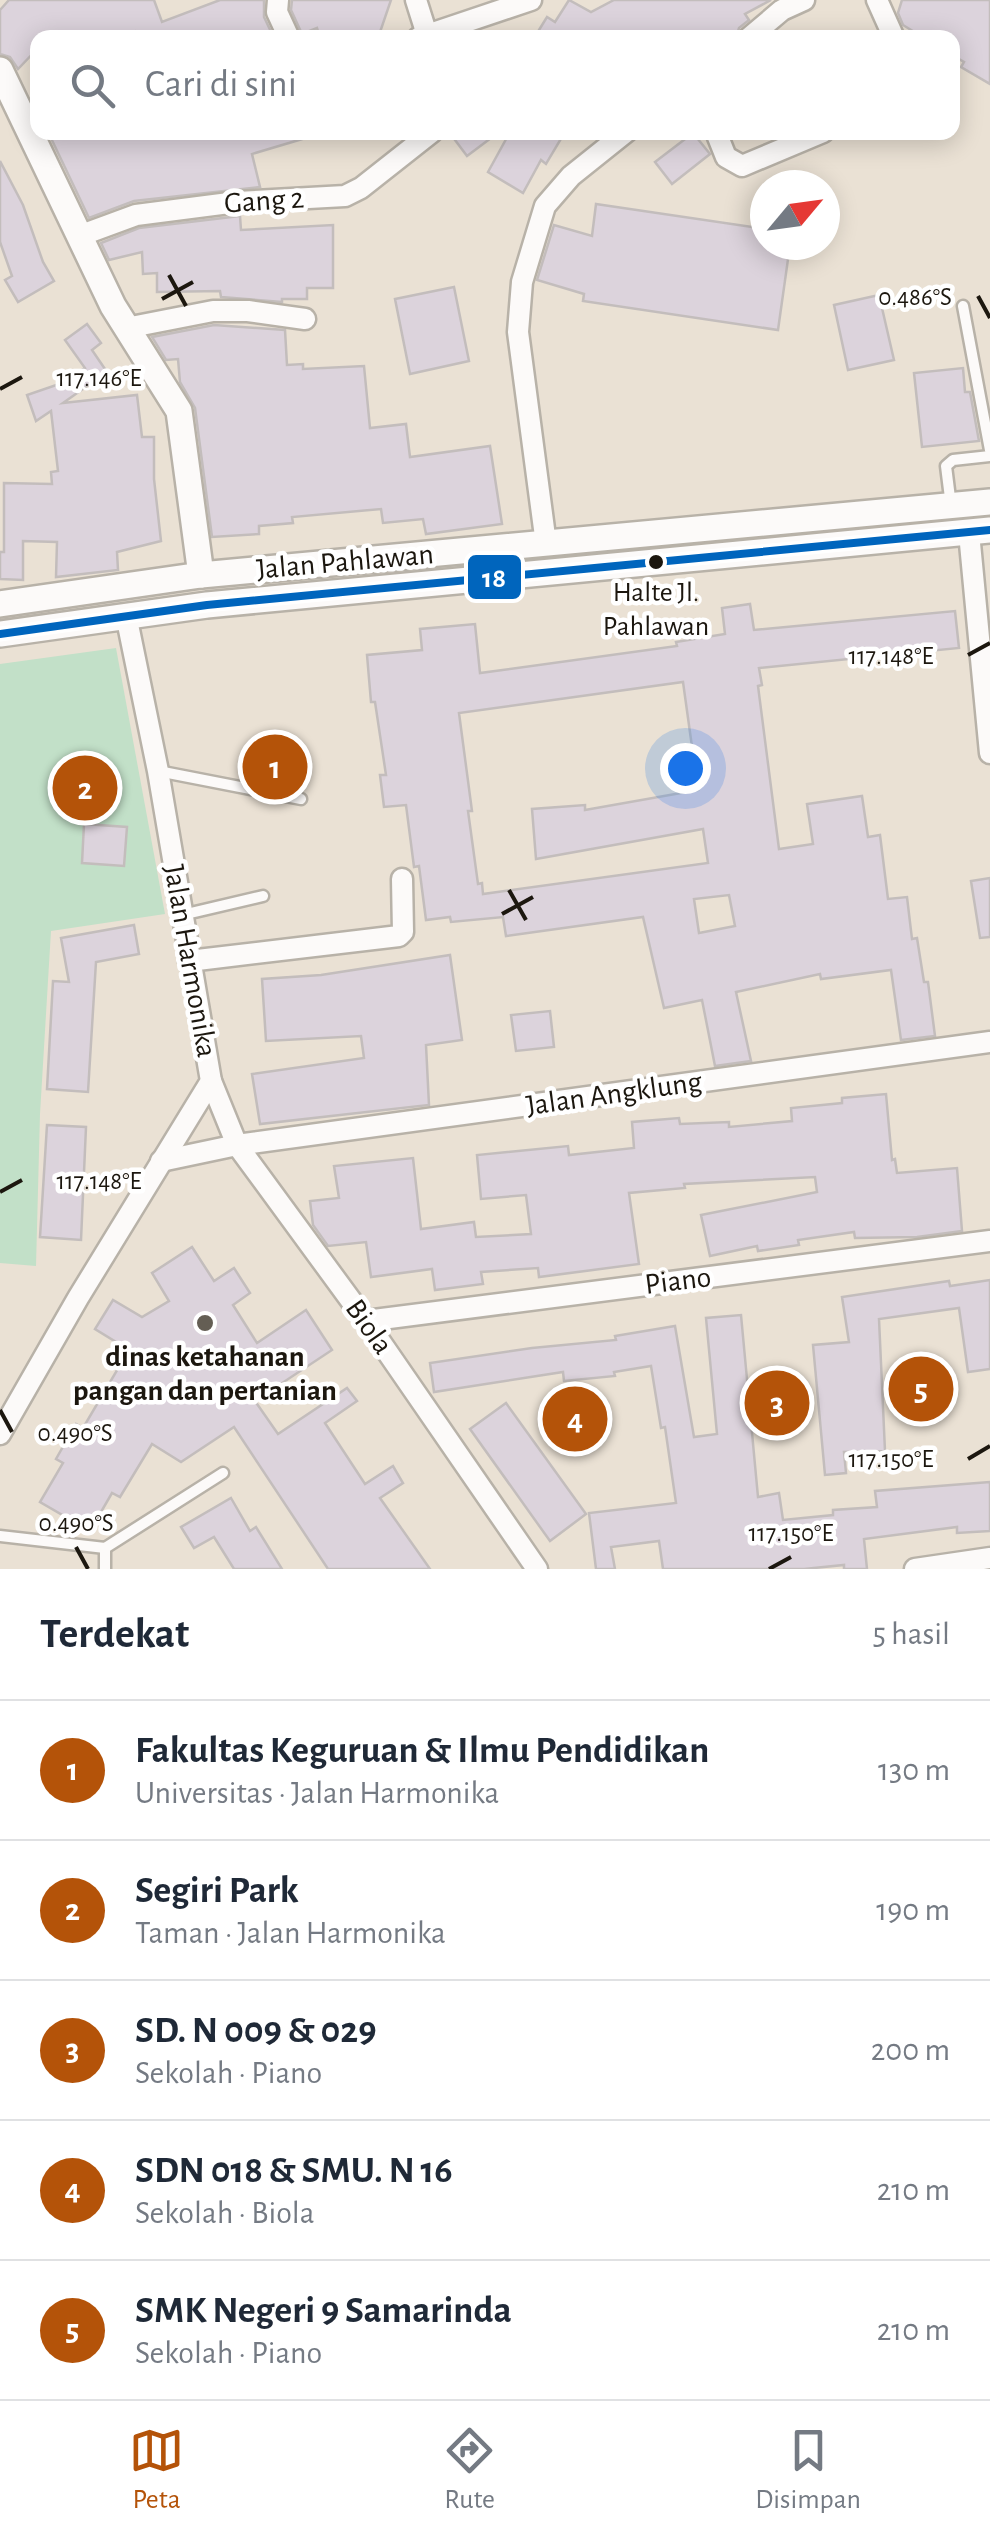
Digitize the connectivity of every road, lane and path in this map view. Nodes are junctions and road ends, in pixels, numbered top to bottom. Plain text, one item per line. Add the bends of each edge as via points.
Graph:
1 (278, 0) edge
2 (416, 0) edge
3 (531, 0) edge
4 (804, 0) edge
5 (877, 0) edge
6 (284, 30) edge
7 (423, 30) edge
8 (442, 30) edge
9 (758, 30) edge
10 (890, 30) edge
11 (0, 70) edge
12 (30, 121) edge
13 (40, 140) edge
14 (422, 140) edge
15 (616, 140) edge
16 (719, 140) edge
17 (804, 140) edge
18 (78, 236) junction
19 (963, 306) dead end
20 (305, 319) dead end
21 (126, 328) junction
22 (990, 453) edge
23 (990, 502) edge
24 (951, 507) junction
25 (980, 532) edge
26 (737, 540) junction
27 (546, 544) junction
28 (201, 575) junction
29 (0, 604) edge
30 (126, 615) junction
31 (0, 634) edge
32 (990, 754) edge
33 (158, 771) junction
34 (302, 799) dead end
35 (402, 879) dead end
36 (263, 896) dead end
37 (182, 915) junction
38 (189, 960) junction
39 (990, 1042) edge
40 (211, 1081) junction
41 (237, 1145) junction
42 (160, 1161) junction
43 (990, 1242) edge
44 (366, 1321) junction
45 (0, 1434) edge
46 (223, 1473) dead end
47 (0, 1536) edge
48 (105, 1548) junction
49 (990, 1558) edge
50 (106, 1569) edge
51 (537, 1569) edge
52 (915, 1569) edge

1 - 6 street
2 - 7 street
3 - 8 street
4 - 9 street
5 - 10 street
11 - 12 street
13 - 18 street
14 - 18 street, Gang 2 via 345,196 136,215
15 - 27 street via 545,206 522,282 518,332
16 - 17 street via 726,158 742,166
18 - 21 street
19 - 22 lane
20 - 21 street via 212,310
21 - 28 street via 179,411
22 - 24 lane via 946,466
23 - 24 street, Jalan Pahlawan
24 - 26 street, Jalan Pahlawan
25 - 26 street, Jalan Pahlawan
25 - 32 street
26 - 27 street, Jalan Pahlawan
26 - 30 street, Jalan Pahlawan
27 - 28 street, Jalan Pahlawan
28 - 29 street, Jalan Pahlawan
30 - 31 street, Jalan Pahlawan
30 - 33 street, Jalan Harmonika
33 - 34 lane
33 - 37 street, Jalan Harmonika
35 - 38 street via 399,936
36 - 37 lane
37 - 38 street, Jalan Harmonika
38 - 40 street, Jalan Harmonika
39 - 41 street, Jalan Angklung
40 - 41 street, Biola
40 - 42 street, Jalan Harmonika
41 - 42 street, Jalan Angklung
41 - 44 street, Biola
42 - 45 street, Jalan Harmonika
43 - 44 street, Piano
44 - 51 street, Biola
46 - 48 lane
47 - 48 lane
48 - 50 lane
49 - 52 street

